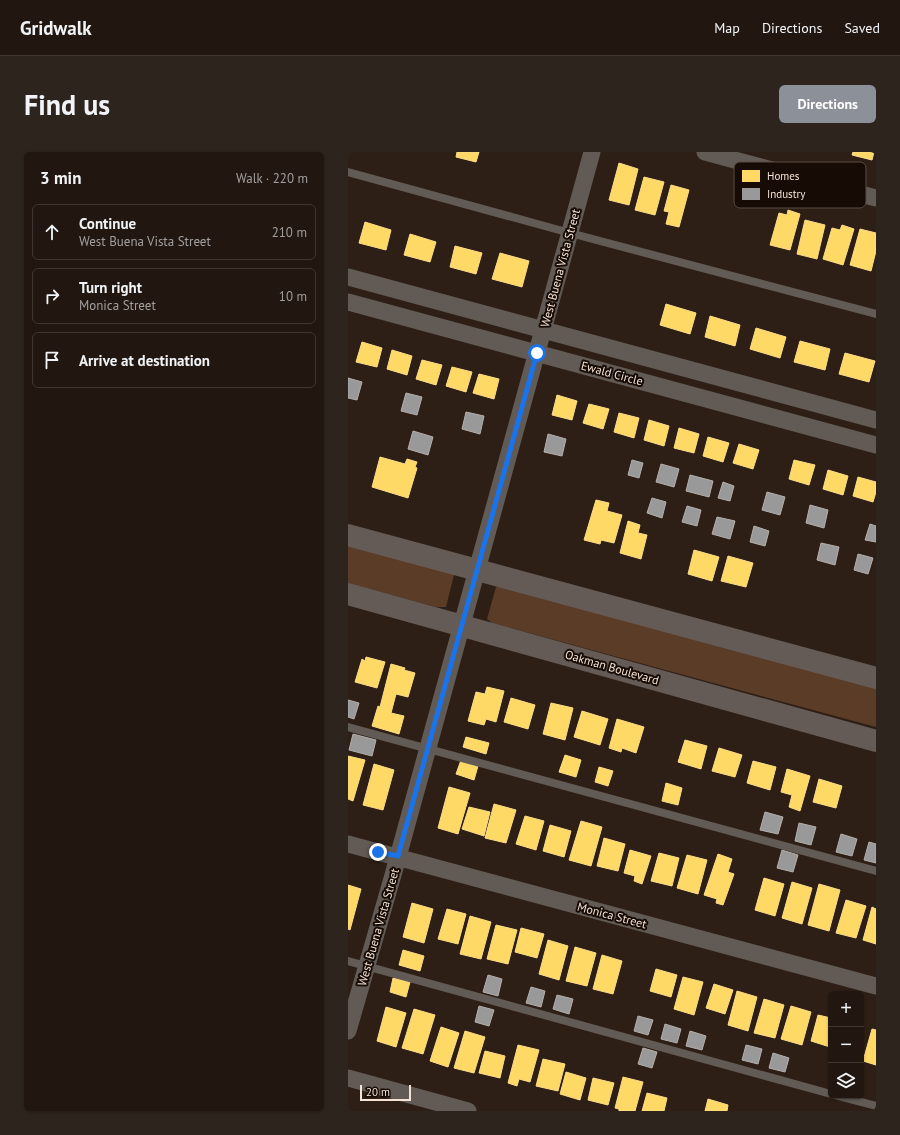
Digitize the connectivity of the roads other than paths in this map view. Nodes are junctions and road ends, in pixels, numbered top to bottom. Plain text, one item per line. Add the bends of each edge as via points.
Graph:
1 (592, 152) edge
2 (704, 152) edge
3 (741, 162) edge
4 (348, 172) edge
5 (866, 195) edge
6 (876, 198) edge
7 (570, 233) junction
8 (348, 277) edge
9 (348, 302) edge
10 (876, 314) edge
11 (543, 330) junction
12 (537, 353) junction
13 (876, 420) edge
14 (876, 445) edge
15 (348, 535) edge
16 (476, 571) junction
17 (348, 594) edge
18 (462, 625) junction
19 (876, 678) edge
20 (348, 727) edge
21 (876, 741) edge
22 (428, 749) junction
23 (348, 844) edge
24 (398, 856) junction
25 (876, 871) edge
26 (348, 961) edge
27 (367, 966) junction
28 (876, 986) edge
29 (348, 1032) edge
30 (348, 1078) edge
31 (828, 1093) edge
32 (849, 1099) edge
33 (876, 1106) edge
34 (468, 1111) edge

1 - 7 street, West Buena Vista Street
2 - 3 street
4 - 7 lane
5 - 6 street
7 - 10 lane
7 - 11 street, West Buena Vista Street
8 - 11 street, Ewald Circle
9 - 12 street, Ewald Circle
11 - 12 street, West Buena Vista Street
11 - 13 street, Ewald Circle
12 - 14 street, Ewald Circle
12 - 16 street, West Buena Vista Street
15 - 16 street
16 - 18 street, West Buena Vista Street
16 - 19 street
17 - 18 street, Oakman Boulevard
18 - 21 street, Oakman Boulevard
18 - 22 street, West Buena Vista Street
20 - 22 lane
22 - 24 street, West Buena Vista Street
22 - 25 lane
23 - 24 street, Monica Street
24 - 27 street, West Buena Vista Street
24 - 28 street, Monica Street
26 - 27 lane
27 - 29 street, West Buena Vista Street
27 - 31 lane
30 - 34 street
32 - 33 lane

